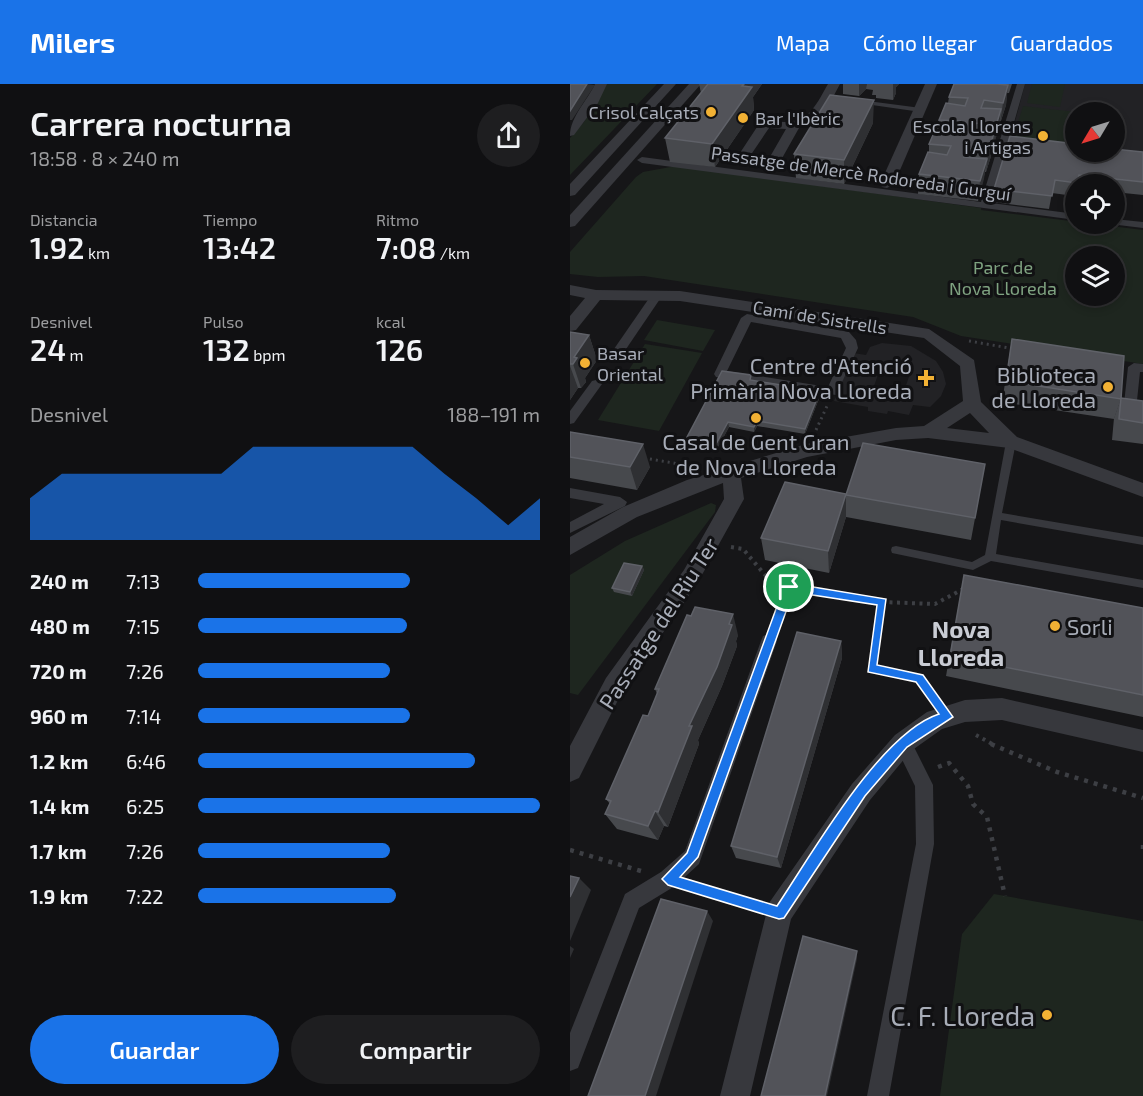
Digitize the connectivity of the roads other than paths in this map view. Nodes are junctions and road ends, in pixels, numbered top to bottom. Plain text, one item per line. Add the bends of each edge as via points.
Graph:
1 (601, 84) edge
2 (670, 84) edge
3 (695, 84) edge
4 (834, 84) edge
5 (931, 84) edge
6 (1021, 84) edge
7 (848, 100) edge
8 (921, 110) junction
9 (793, 127) dead end
10 (570, 132) edge
11 (642, 160) dead end
12 (887, 184) dead end
13 (570, 192) edge
14 (985, 206) junction
15 (1065, 216) edge
16 (570, 223) edge
17 (1125, 223) edge
18 (1143, 225) edge
19 (570, 290) edge
20 (596, 295) junction
21 (656, 296) junction
22 (570, 326) edge
23 (618, 352) dead end
24 (1143, 368) edge
25 (720, 374) joint
26 (596, 384) dead end
27 (972, 402) junction
28 (1143, 416) edge
29 (570, 420) edge
30 (928, 432) junction
31 (1011, 442) junction
32 (731, 474) junction
33 (1143, 490) edge
34 (570, 493) edge
35 (997, 516) junction
36 (570, 528) edge
37 (1143, 541) edge
38 (570, 547) edge
39 (896, 550) dead end
40 (990, 557) junction
41 (1143, 584) edge
42 (769, 641) road end
43 (1143, 741) edge
44 (903, 743) junction
45 (570, 770) edge
46 (570, 1060) edge
47 (735, 1096) edge
48 (878, 1096) edge

1 - 10 street
2 - 13 street
3 - 16 street
4 - 9 street via 832,98 816,117
5 - 8 street
6 - 14 street
7 - 8 lane
8 - 12 street
11 - 14 street, Passatge de Mercè Rodoreda i Gurguí
14 - 15 street, Passatge de Mercè Rodoreda i Gurguí
17 - 18 street
19 - 20 street, Camí de Sistrells
20 - 21 street, Camí de Sistrells
20 - 22 street
21 - 23 street
21 - 27 street, Camí de Sistrells via 680,296 929,334 968,364
24 - 28 street via 1134,367 1129,413
25 - 25 street via 747,318 835,332 850,340 852,348 832,392
26 - 29 street
27 - 30 street
27 - 31 street
30 - 31 street
30 - 32 street via 806,451
31 - 33 street
31 - 35 lane
32 - 38 street via 630,512
32 - 45 street, Passatge del Riu Ter via 734,499 691,576 614,685
34 - 36 street via 620,502
35 - 37 lane
35 - 40 lane
39 - 40 lane via 973,566
40 - 41 lane
42 - 46 street via 692,857 668,879 632,901
43 - 44 street via 1002,710 965,711 935,720
44 - 47 street via 861,792 779,913
44 - 48 street via 922,782 925,844

